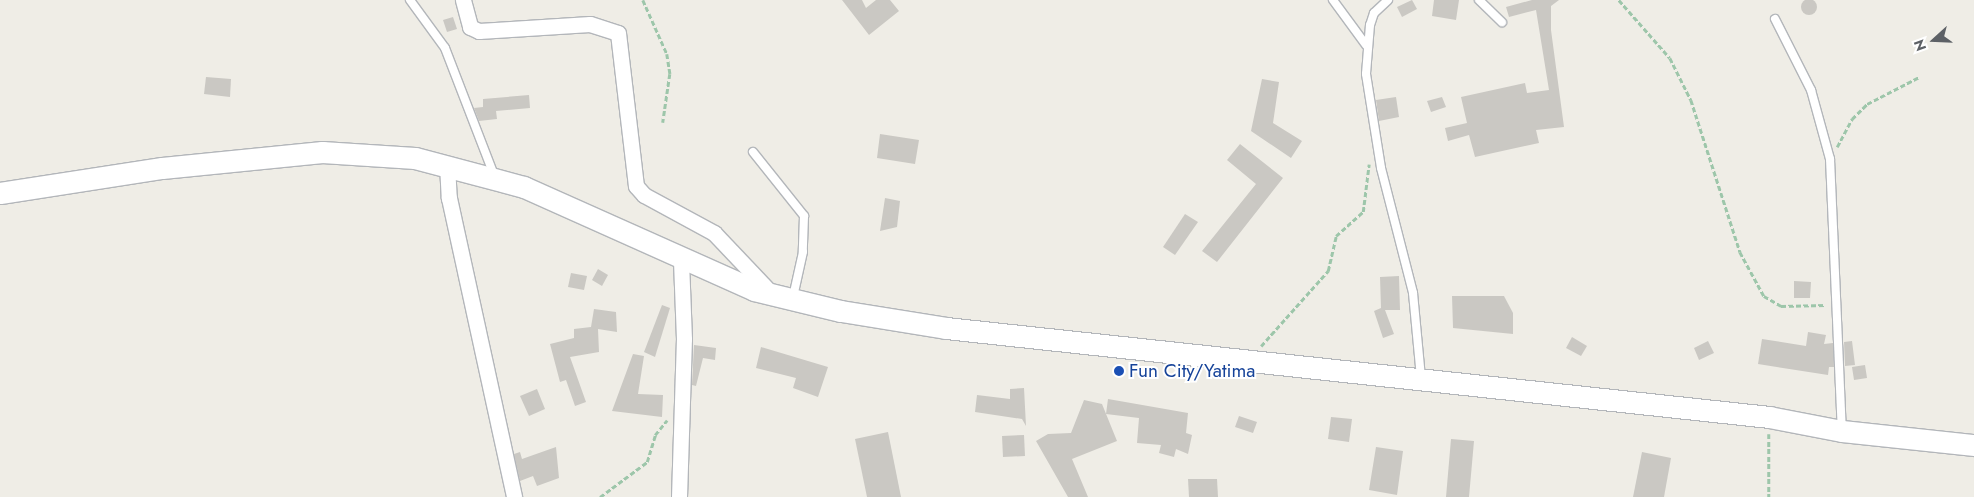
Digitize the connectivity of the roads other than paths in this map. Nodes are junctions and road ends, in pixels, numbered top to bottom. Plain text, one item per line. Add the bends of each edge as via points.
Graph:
1 (410, 0) edge
2 (463, 0) edge
3 (1334, 0) edge
4 (1388, 0) edge
5 (1479, 0) edge
6 (1775, 18) dead end
7 (1502, 22) dead end
8 (1366, 44) junction
9 (753, 152) dead end
10 (447, 164) junction
11 (495, 177) junction
12 (0, 193) edge
13 (680, 261) junction
14 (770, 292) junction
15 (793, 299) junction
16 (1421, 379) junction
17 (1842, 431) junction
18 (1974, 444) edge
19 (514, 497) edge
20 (679, 497) edge

1 - 11 lane via 445,48
2 - 14 street via 470,27 480,31 590,24 618,33 636,186 644,195 714,233
3 - 8 lane
4 - 8 lane via 1374,13
5 - 7 lane
6 - 17 lane via 1811,90 1830,160
8 - 16 lane via 1376,139 1413,293
9 - 15 lane via 804,216 803,252
10 - 11 main road
10 - 12 main road via 386,154 322,152 162,168
10 - 19 street via 449,198
11 - 13 main road
13 - 14 main road
13 - 20 street via 682,408
14 - 15 main road
15 - 16 main road via 946,328
16 - 17 main road via 1769,416
17 - 18 main road

